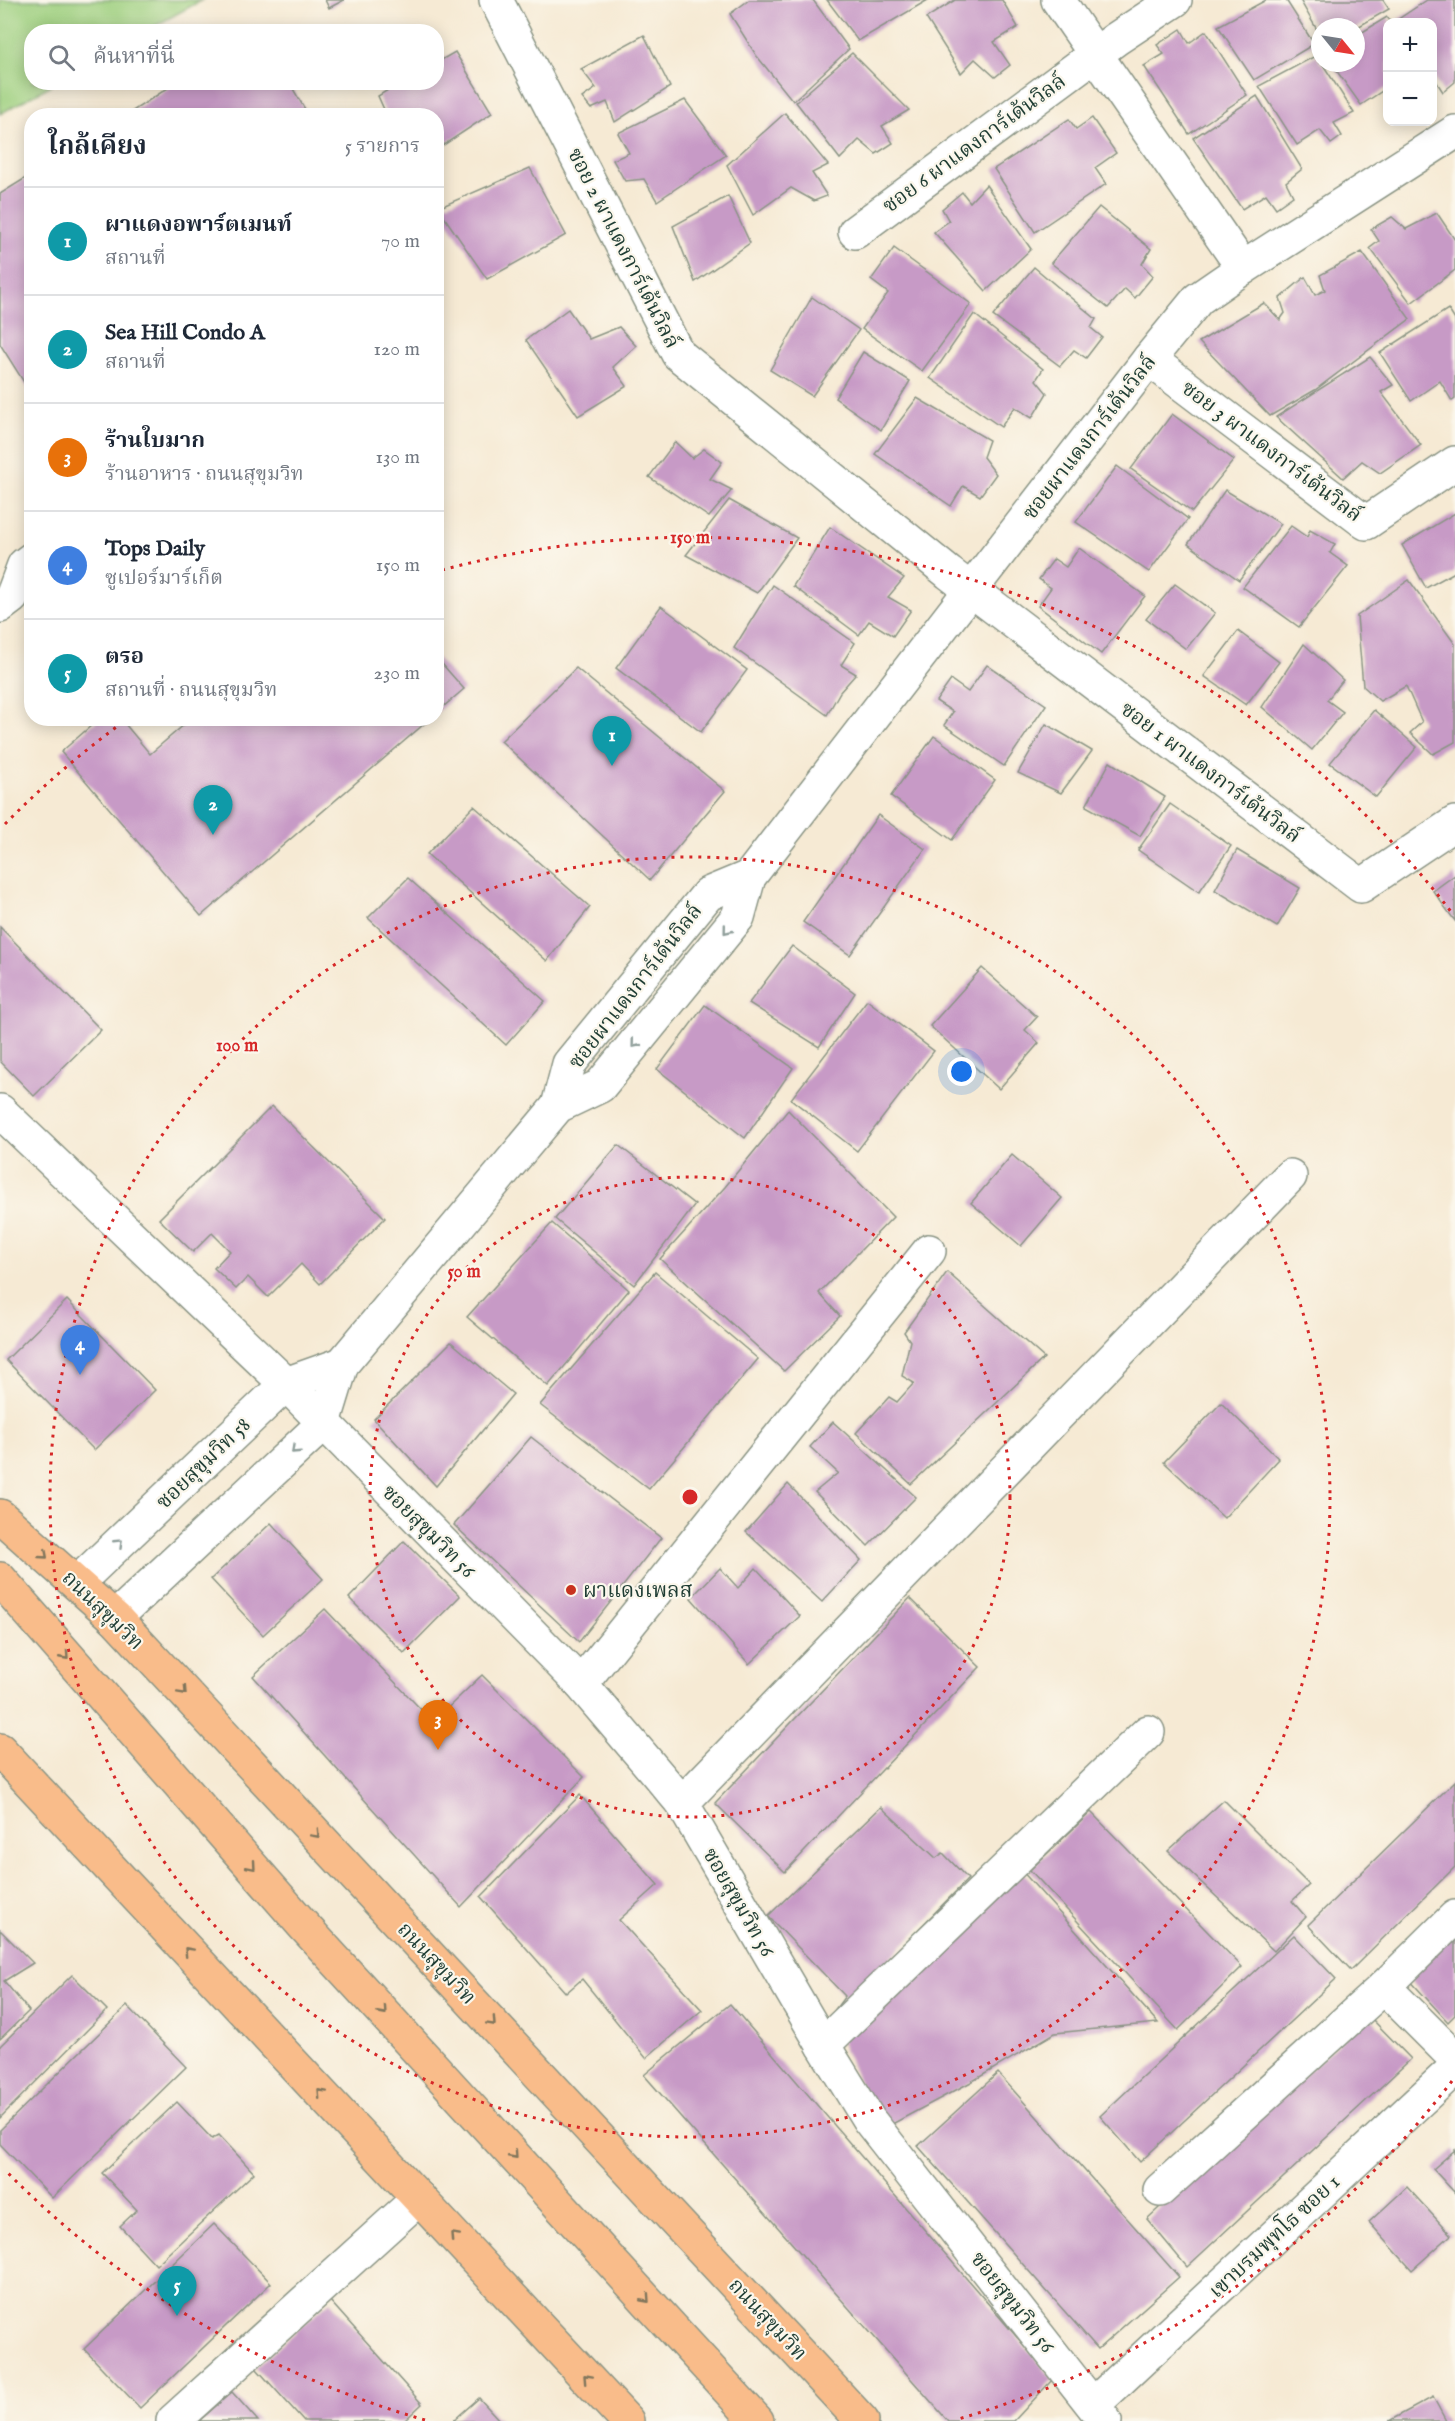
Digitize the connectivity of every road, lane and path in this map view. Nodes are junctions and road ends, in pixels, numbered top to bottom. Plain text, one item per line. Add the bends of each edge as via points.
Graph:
1 (496, 0) edge
2 (1058, 0) edge
3 (1175, 0) edge
4 (1095, 55) junction
5 (1455, 132) edge
6 (855, 232) dead end
7 (1243, 268) junction
8 (1149, 359) junction
9 (1455, 463) edge
10 (24, 565) edge
11 (972, 589) junction
12 (15, 600) edge
13 (1455, 823) edge
14 (0, 1111) edge
15 (1290, 1176) dead end
16 (929, 1251) dead end
17 (342, 1364) junction
18 (286, 1384) junction
19 (324, 1424) junction
20 (0, 1516) edge
21 (0, 1580) edge
22 (77, 1583) junction
23 (115, 1618) junction
24 (581, 1684) junction
25 (1148, 1732) dead end
26 (0, 1750) edge
27 (682, 1803) junction
28 (1455, 1917) edge
29 (1384, 1987) junction
30 (823, 2045) junction
31 (1455, 2058) edge
32 (1455, 2068) edge
33 (1160, 2190) dead end
34 (419, 2198) junction
35 (1100, 2413) edge
36 (615, 2416) edge
37 (173, 2421) edge
38 (757, 2421) edge
39 (862, 2421) edge

1 - 11 street, ซอย 2 ผาแดงการ์เด้นวิลล์ via 678,354
2 - 4 street
3 - 4 street, ซอย 6 ผาแดงการ์เด้นวิลล์
4 - 6 street, ซอย 6 ผาแดงการ์เด้นวิลล์
4 - 7 street
5 - 7 street, ซอยผาแดงการ์เด้นวิลล์
7 - 8 street, ซอยผาแดงการ์เด้นวิลล์ via 1198,299
8 - 9 street, ซอย 3 ผาแดงการ์เด้นวิลล์ via 1366,523
8 - 11 street, ซอยผาแดงการ์เด้นวิลล์
10 - 12 street
11 - 13 street, ซอย 1 ผาแดงการ์เด้นวิลล์ via 1361,886
11 - 17 street, ซอยผาแดงการ์เด้นวิลล์ via 749,877 708,894 569,1064 558,1106
14 - 18 street, ซอยสุขุมวิท 56
15 - 27 street
16 - 24 street
17 - 18 street, ซอยสุขุมวิท 58
17 - 19 street
18 - 19 street, ซอยสุขุมวิท 56
22 -> 18 street, ซอยสุขุมวิท 58
19 -> 23 street
19 - 24 street, ซอยสุขุมวิท 56
20 -> 22 highway, ถนนสุขุมวิท
21 -> 38 highway via 303,1925
22 - 23 highway, ถนนสุขุมวิท
23 -> 39 highway, ถนนสุขุมวิท
24 - 27 street, ซอยสุขุมวิท 56
25 - 30 street
34 -> 26 highway
27 - 30 street, ซอยสุขุมวิท 56
28 - 29 street
29 - 31 street
29 - 33 street
30 - 35 street, ซอยสุขุมวิท 56 via 869,2120
32 - 35 street, เขาบรมพุทโธ ซอย 1
36 -> 34 highway
34 - 37 street

